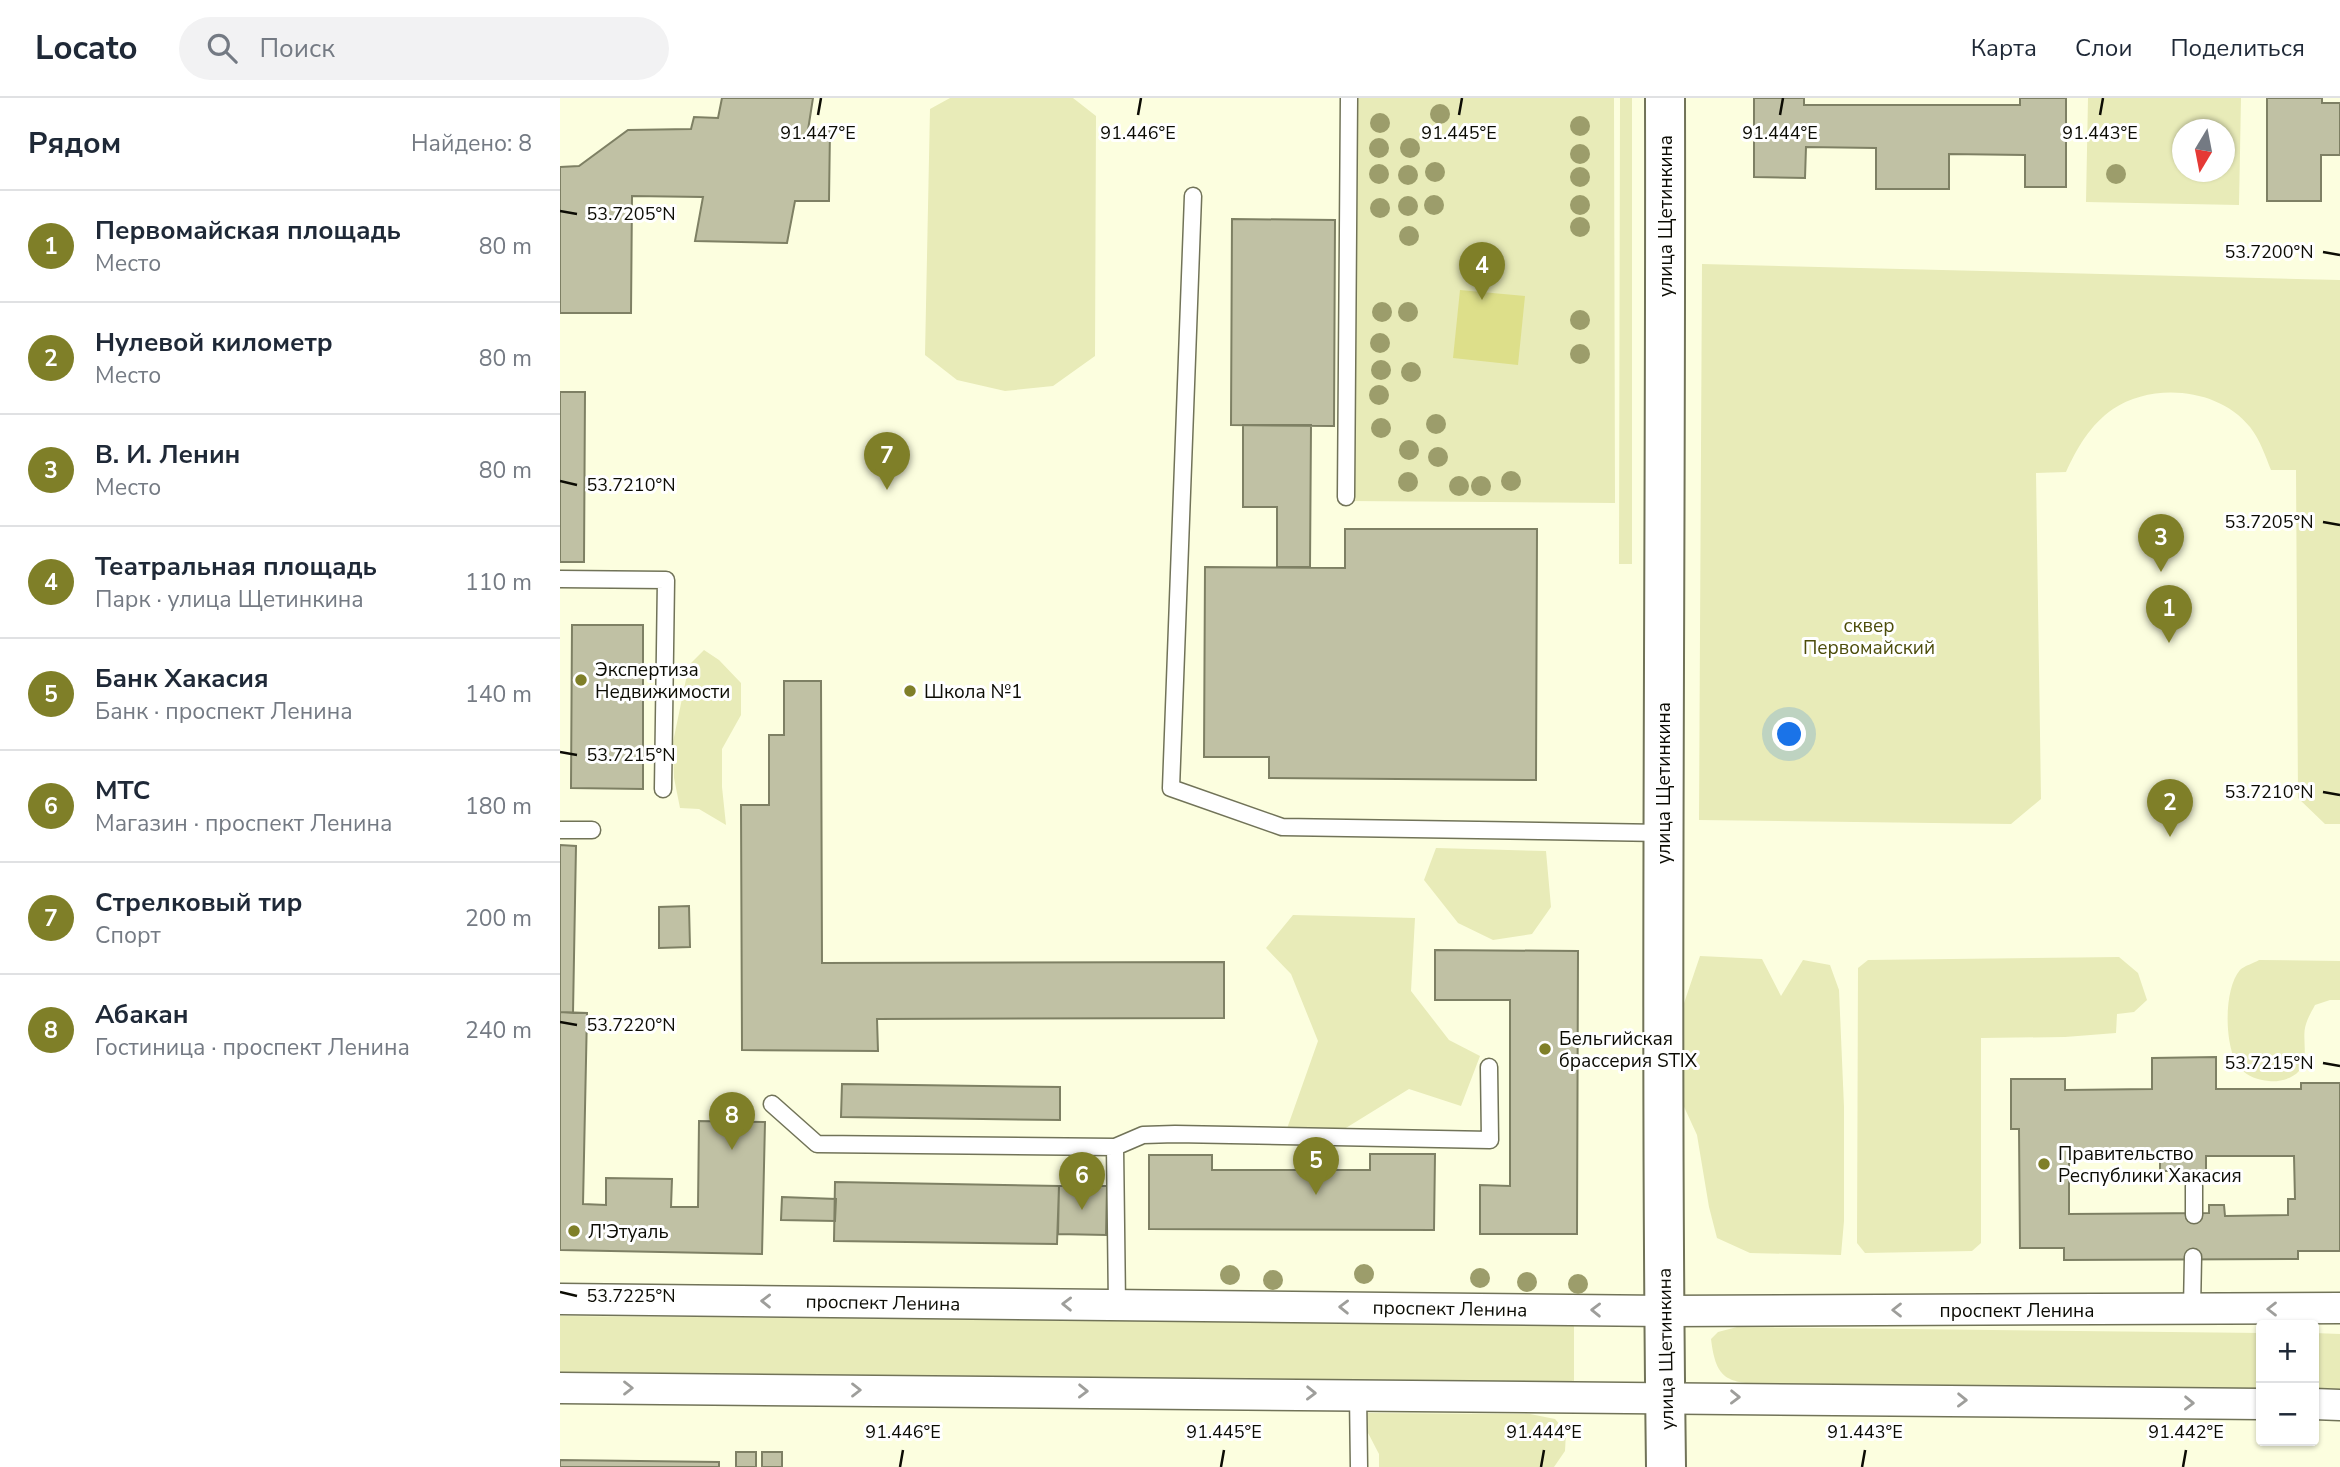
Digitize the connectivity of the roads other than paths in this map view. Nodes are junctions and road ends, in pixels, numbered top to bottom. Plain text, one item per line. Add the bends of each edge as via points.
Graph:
1 (1349, 98) edge
2 (1665, 98) edge
3 (1193, 196) dead end
4 (1346, 497) dead end
5 (560, 579) edge
6 (663, 789) dead end
7 (560, 830) edge
8 (592, 830) dead end
9 (1663, 833) junction
10 (1489, 1068) dead end
11 (772, 1104) dead end
12 (1115, 1147) junction
13 (2194, 1186) dead end
14 (2193, 1215) dead end
15 (2193, 1257) dead end
16 (560, 1299) edge
17 (1117, 1305) junction
18 (2340, 1308) edge
19 (2192, 1309) junction
20 (1664, 1311) junction
21 (560, 1388) edge
22 (1358, 1394) junction
23 (1666, 1397) junction
24 (2256, 1404) edge
25 (2319, 1404) edge
26 (2340, 1405) edge
27 (1359, 1467) edge
28 (1666, 1467) edge

1 - 4 lane
2 - 9 main road, улица Щетинкина
3 - 9 lane via 1171,788 1282,827
5 - 6 lane via 666,580
7 - 8 lane
9 - 20 main road, улица Щетинкина
10 - 12 lane via 1490,1140 1143,1135
11 - 12 lane via 817,1144
12 - 17 lane
13 - 14 lane
15 - 19 lane
17 -> 16 street, проспект Ленина
20 -> 17 street, проспект Ленина
18 -> 19 street, проспект Ленина
19 -> 20 street, проспект Ленина
20 - 23 main road, улица Щетинкина
21 -> 22 street
22 - 23 street
22 - 27 lane
23 -> 24 street
23 - 28 main road, улица Щетинкина
25 - 26 street

